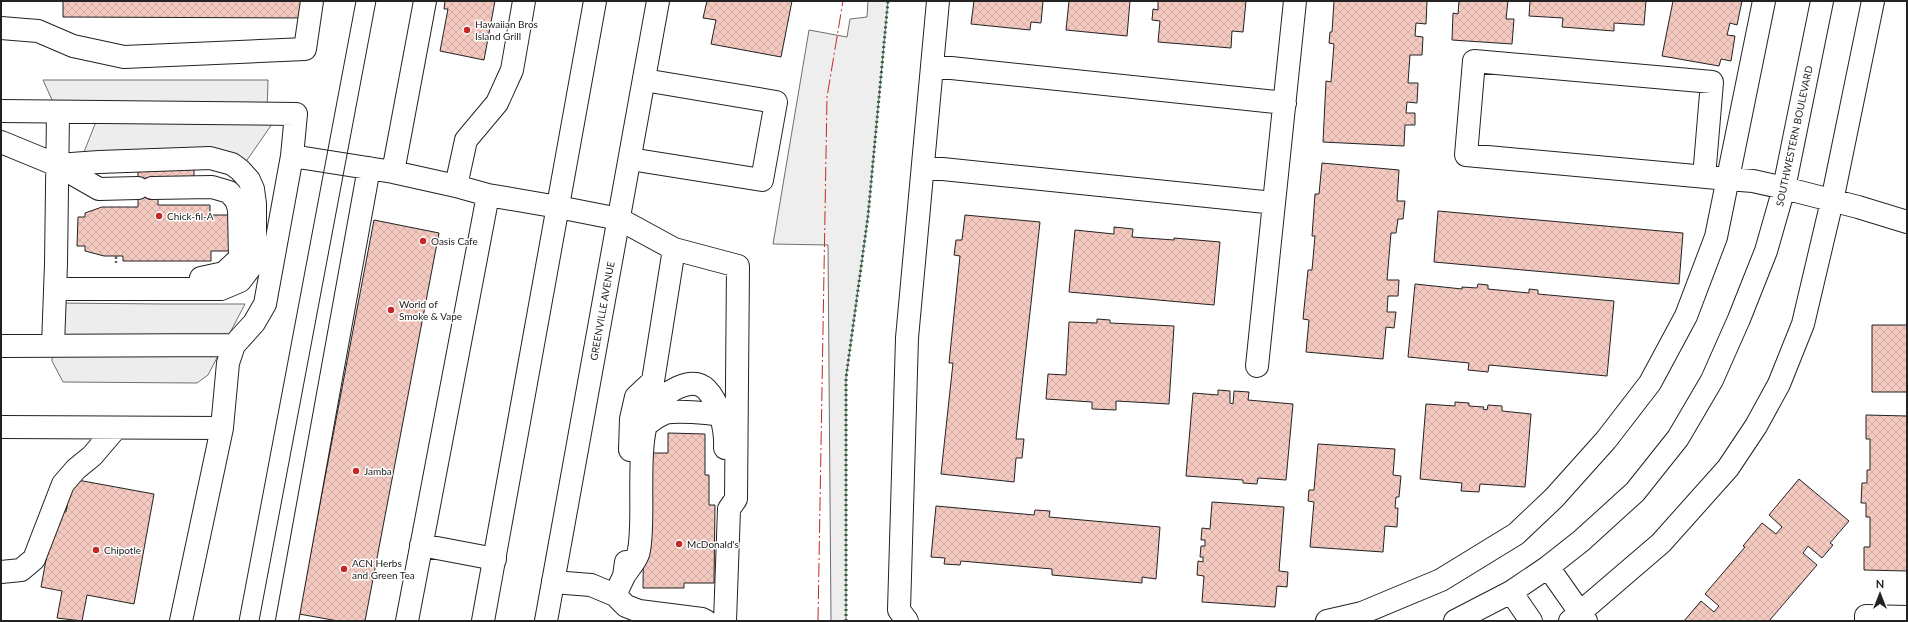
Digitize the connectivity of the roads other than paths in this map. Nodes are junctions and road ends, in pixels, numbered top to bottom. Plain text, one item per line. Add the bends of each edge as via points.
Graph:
1 (312, 1) edge
2 (509, 1) edge
3 (524, 1) edge
4 (595, 1) edge
5 (658, 1) edge
6 (938, 1) edge
7 (1296, 1) edge
8 (1764, 1) edge
9 (1822, 1) edge
10 (1874, 1) edge
11 (426, 3) edge
12 (1, 28) edge
13 (932, 66) junction
14 (644, 80) junction
15 (497, 103) junction
16 (1285, 103) junction
17 (1, 111) edge
18 (58, 113) junction
19 (1, 142) edge
20 (292, 156) junction
21 (630, 159) junction
22 (56, 165) junction
23 (923, 167) junction
24 (369, 168) junction
25 (393, 172) junction
26 (1704, 177) junction
27 (1728, 179) junction
28 (456, 186) junction
29 (1784, 188) junction
30 (488, 195) junction
31 (1832, 201) junction
32 (1274, 203) junction
33 (558, 207) junction
34 (619, 219) junction
35 (1907, 222) edge
36 (674, 249) junction
37 (55, 284) junction
38 (52, 345) junction
39 (234, 345) junction
40 (1, 346) edge
41 (1257, 366) dead end
42 (1, 427) edge
43 (116, 428) junction
44 (222, 428) junction
45 (729, 509) junction
46 (421, 545) junction
47 (494, 558) junction
48 (1548, 568) junction
49 (1, 572) edge
50 (553, 582) junction
51 (619, 585) junction
52 (1511, 592) junction
53 (1907, 617) edge
54 (1579, 618) edge
55 (181, 621) edge
56 (287, 621) edge
57 (407, 621) edge
58 (483, 621) edge
59 (546, 621) edge
60 (706, 621) edge
61 (725, 621) edge
62 (907, 621) edge
63 (1327, 621) edge
64 (1455, 621) edge
65 (1531, 621) edge
66 (1866, 621) edge

1 - 12 street via 305,48 124,56 73,46 38,31
2 - 15 street via 498,68
3 - 15 street via 512,70
4 - 33 street
5 - 14 street, GREENVILLE AVENUE
6 - 13 street
7 - 16 street
8 - 27 street
9 - 29 street, SOUTHWESTERN BOULEVARD
10 - 31 street
11 - 25 street
13 - 16 street
13 - 23 street
14 - 21 street, GREENVILLE AVENUE
14 - 21 street via 776,102 762,180
15 - 28 street via 466,140
16 - 32 street
17 - 18 street
18 - 20 street via 296,114
18 - 22 street
19 - 22 street
20 - 24 street
20 - 39 street via 265,304 254,323
21 - 34 street, GREENVILLE AVENUE
22 - 37 street
22 - 37 street via 99,189 212,187 229,192 239,209 240,258 224,273 205,278
22 - 37 street via 210,158 232,164 249,180 253,189 255,248 253,264 240,281 221,289
23 - 32 street
23 - 62 street via 907,338 899,610
24 - 25 street
24 - 56 street
25 - 28 street
26 - 26 street via 1466,155 1474,61 1712,82
26 - 27 street
27 - 29 street
27 - 63 street via 1716,237 1686,316 1650,384 1606,440 1554,498 1516,534 1441,580 1362,613
28 - 30 street
29 - 31 street
29 - 48 street, SOUTHWESTERN BOULEVARD via 1766,251 1739,319 1712,380 1678,438 1635,492
30 - 33 street
30 - 46 street
31 - 35 street
31 - 54 street via 1803,324 1779,384 1756,426 1728,468 1661,544
32 - 41 street
33 - 34 street
33 - 47 street
34 - 36 street
34 - 50 street, GREENVILLE AVENUE
36 - 45 street via 738,266 736,499
36 - 51 street via 653,381 636,397 631,419 628,552
37 - 38 street
38 - 39 street
38 - 40 street
39 - 44 street via 228,363
42 - 43 street
43 - 44 street
43 - 49 street via 63,484 34,560 21,570
44 - 55 street
45 - 51 street via 724,497 724,425 719,416 706,413 667,413 656,417 646,425 643,445 639,552
45 - 61 street
46 - 47 street
46 - 57 street
47 - 58 street
48 - 52 street, SOUTHWESTERN BOULEVARD
48 - 54 street
50 - 51 street
50 - 59 street, GREENVILLE AVENUE
51 - 60 street via 626,606 639,611
52 - 64 street, SOUTHWESTERN BOULEVARD
52 - 65 street
53 - 66 street via 1866,616

